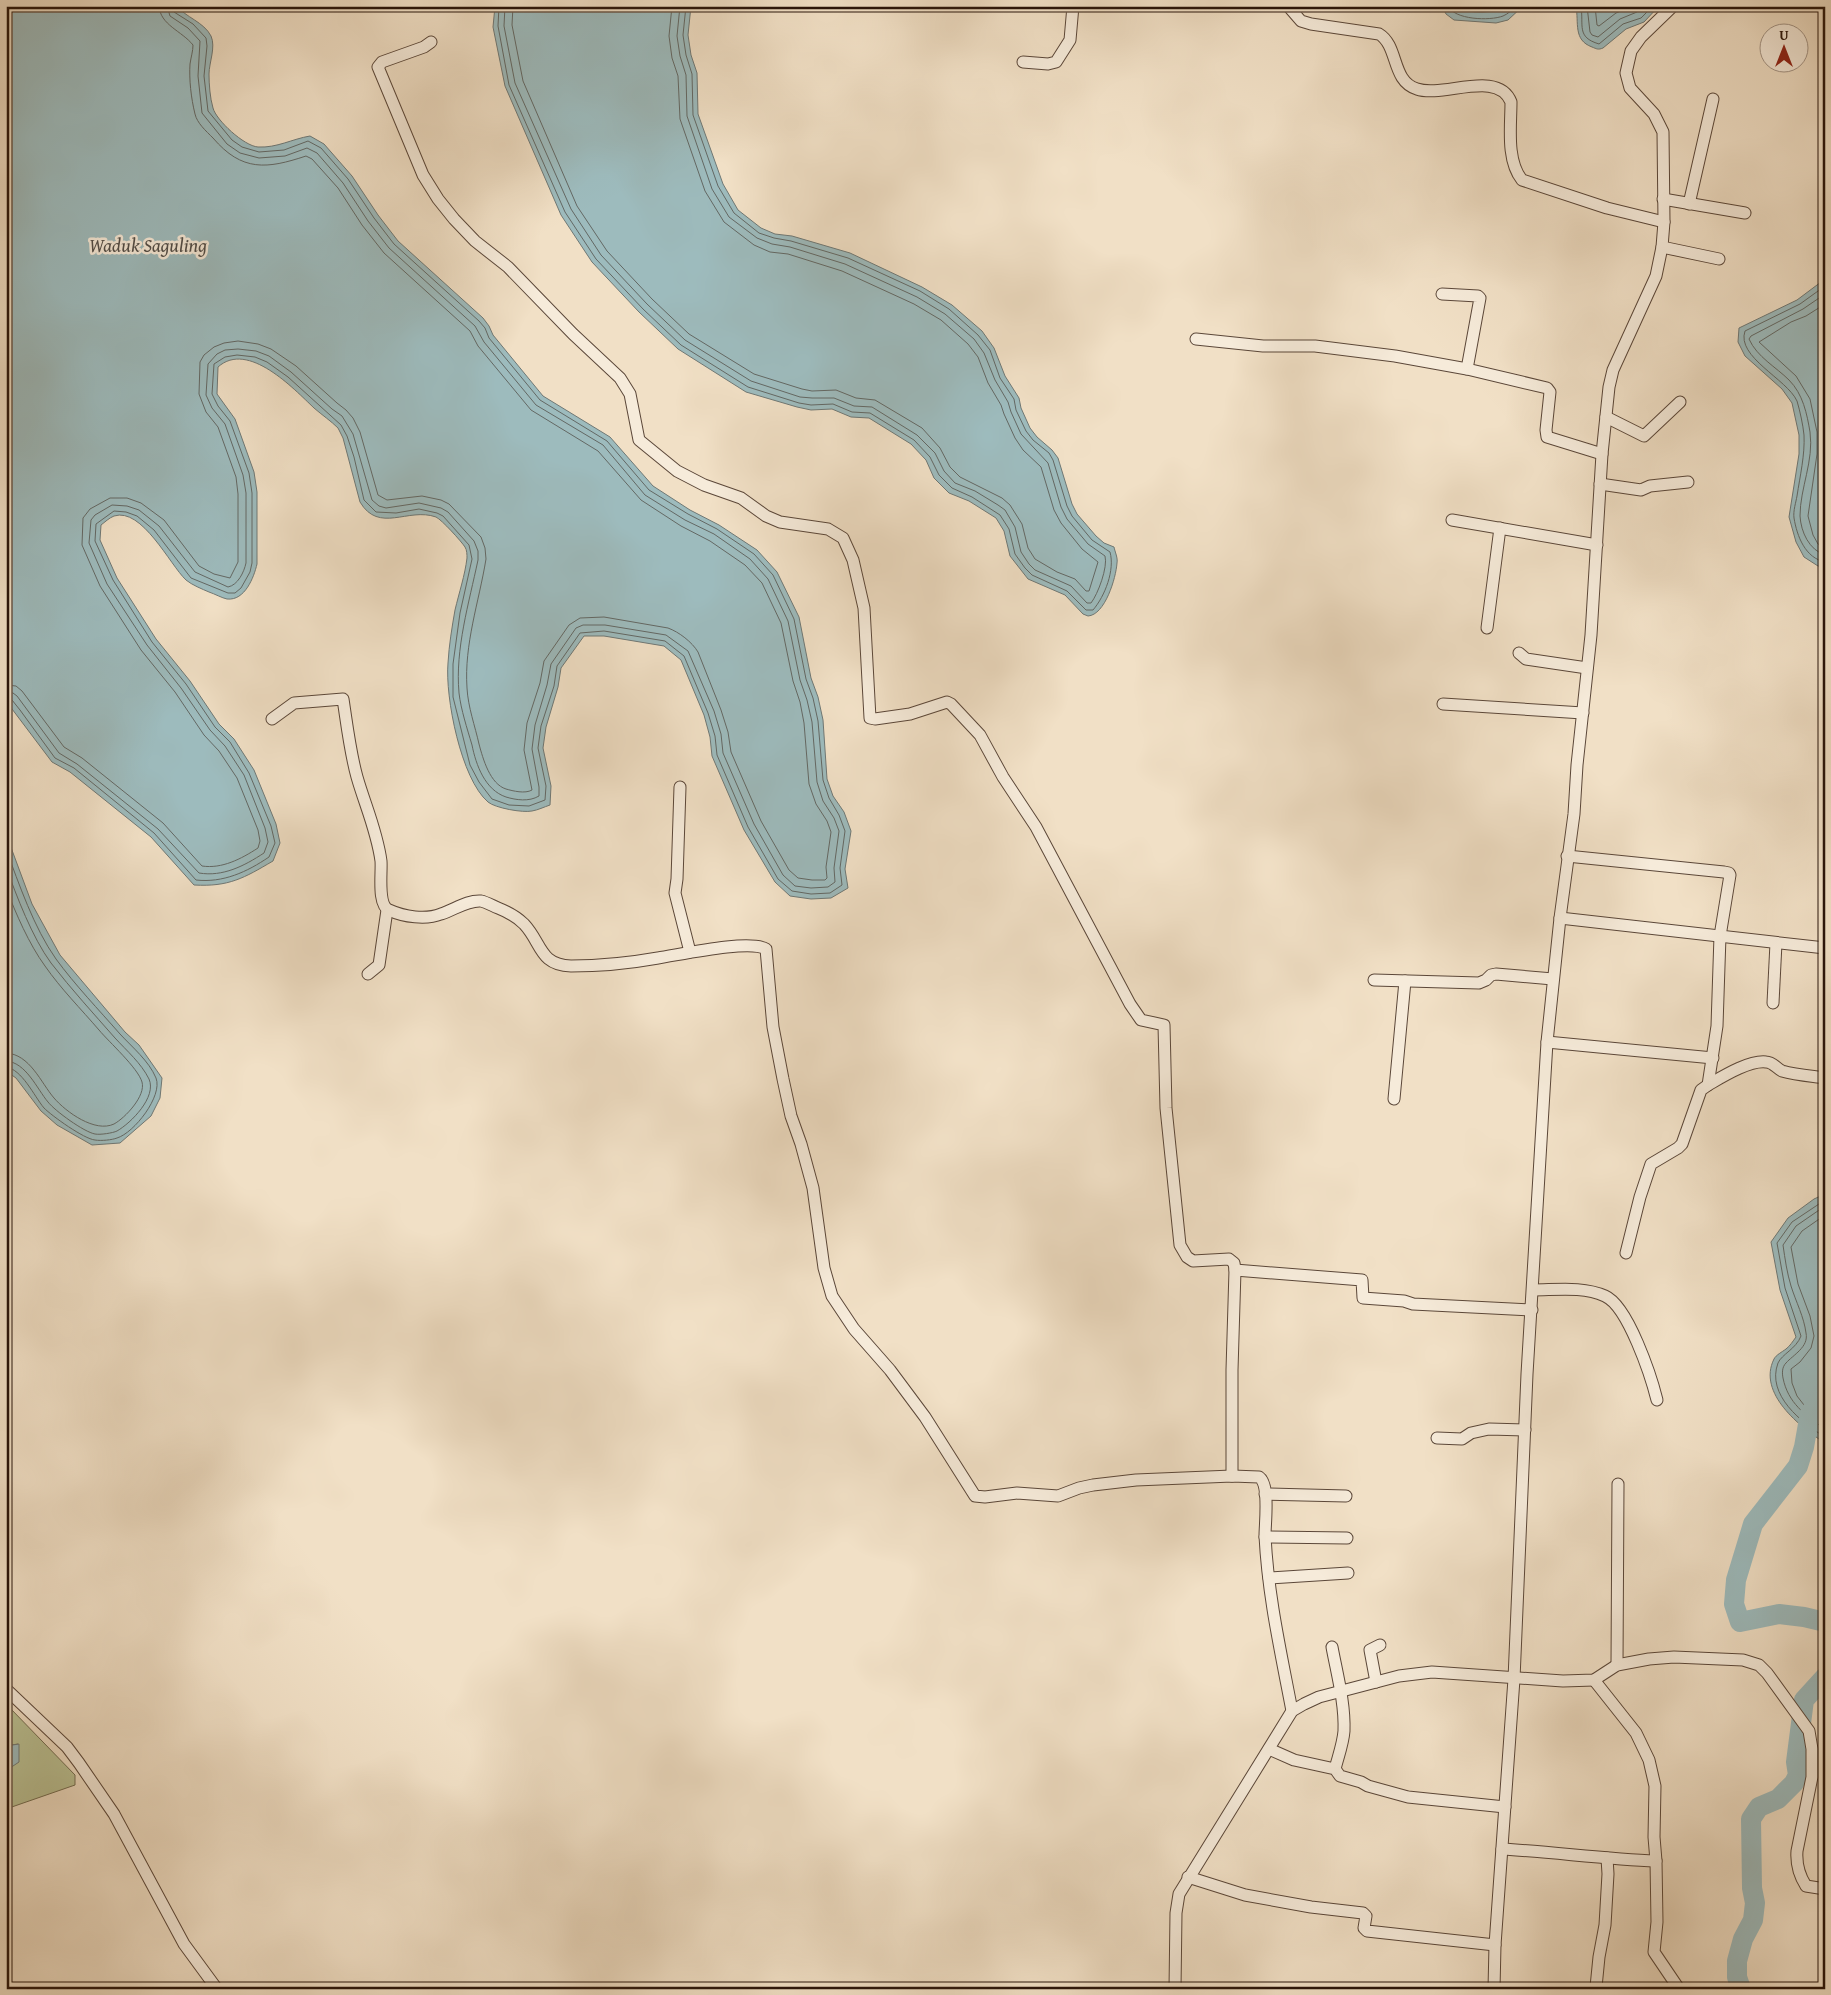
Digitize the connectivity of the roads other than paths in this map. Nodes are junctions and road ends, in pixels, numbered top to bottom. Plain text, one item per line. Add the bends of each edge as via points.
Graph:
1 (1074, 6) edge
2 (1288, 6) edge
3 (1673, 6) edge
4 (431, 42) dead end
5 (1023, 62) dead end
6 (1712, 99) dead end
7 (1663, 199) junction
8 (1689, 204) junction
9 (1745, 213) dead end
10 (1664, 222) junction
11 (1662, 246) junction
12 (1719, 259) dead end
13 (1442, 294) dead end
14 (1196, 339) dead end
15 (1467, 369) junction
16 (1680, 402) dead end
17 (1606, 417) junction
18 (1602, 454) junction
19 (1688, 482) dead end
20 (1600, 484) junction
21 (1452, 520) dead end
22 (1500, 528) junction
23 (1597, 545) junction
24 (1487, 628) dead end
25 (1519, 653) dead end
26 (1587, 668) junction
27 (1444, 704) dead end
28 (1583, 713) junction
29 (272, 719) dead end
30 (680, 787) dead end
31 (1568, 856) junction
32 (387, 910) junction
33 (1560, 918) junction
34 (1720, 936) junction
35 (1776, 944) junction
36 (1825, 948) edge
37 (690, 952) junction
38 (368, 974) dead end
39 (1553, 979) junction
40 (1374, 980) dead end
41 (1405, 981) junction
42 (1774, 1003) dead end
43 (1547, 1042) junction
44 (1713, 1058) junction
45 (1825, 1078) edge
46 (1708, 1085) junction
47 (1394, 1098) dead end
48 (1626, 1252) dead end
49 (1235, 1270) junction
50 (1533, 1290) junction
51 (1532, 1310) junction
52 (1657, 1400) dead end
53 (1525, 1430) junction
54 (1436, 1438) dead end
55 (1232, 1476) junction
56 (1618, 1484) dead end
57 (1265, 1494) junction
58 (1346, 1496) dead end
59 (1265, 1537) junction
60 (1347, 1538) dead end
61 (1348, 1573) dead end
62 (1269, 1578) junction
63 (1380, 1646) dead end
64 (1332, 1647) dead end
65 (1617, 1665) junction
66 (1514, 1679) junction
67 (1594, 1680) junction
68 (1376, 1682) junction
69 (6, 1689) edge
70 (1340, 1692) junction
71 (1292, 1711) junction
72 (1269, 1749) junction
73 (1335, 1769) junction
74 (1505, 1807) junction
75 (1502, 1849) junction
76 (1607, 1858) junction
77 (1656, 1861) junction
78 (1188, 1877) junction
79 (1825, 1889) edge
80 (1495, 1945) junction
81 (217, 1989) edge
82 (1175, 1989) edge
83 (1494, 1989) edge
84 (1594, 1989) edge
85 (1679, 1989) edge

1 - 5 street via 1070,40 1056,62
2 - 10 street via 1301,21 1385,37 1400,74 1418,90 1484,86 1502,89 1511,102 1512,160 1522,180 1607,208
3 - 7 street via 1631,51 1626,73 1630,88 1654,114 1662,132
4 - 49 street via 382,62 378,67 423,175 438,199 475,241 508,267 620,378 630,394 639,440 677,471 704,485 742,498 766,516 780,522 828,529 843,538 853,560 864,608 871,719 910,714 947,702 983,738 1003,777 1036,827 1130,1004 1141,1020 1164,1025 1166,1108 1180,1245 1190,1259 1229,1259
6 - 8 street
7 - 8 street
7 - 10 street
8 - 9 street
10 - 11 street
11 - 12 street
11 - 17 street via 1656,276 1613,370
13 - 15 street via 1480,298
14 - 15 street via 1263,346 1314,346
15 - 18 street via 1547,388 1550,392 1547,437
16 - 17 street via 1644,436
17 - 18 street
18 - 20 street
19 - 20 street via 1641,490
20 - 23 street
21 - 22 street
22 - 23 street
22 - 24 street
23 - 26 street
25 - 26 street via 1526,659
26 - 28 street
27 - 28 street
28 - 31 street
29 - 32 street via 294,703 343,699 357,776 381,862 382,903
30 - 37 street via 675,893
31 - 33 street
31 - 34 street via 1729,873
32 - 37 street via 431,916 481,901 516,917 538,942 543,955 554,964 620,963
32 - 38 street via 379,965
33 - 34 street
33 - 39 street
34 - 35 street
34 - 44 street
35 - 36 street
35 - 42 street
37 - 55 street via 756,946 767,952 773,1027 791,1116 814,1188 824,1268 832,1296 854,1329 925,1417 973,1494 985,1497 1017,1494 1058,1496 1093,1485 1136,1480
39 - 41 street via 1496,974 1479,984
39 - 43 street
40 - 41 street
41 - 47 street
43 - 44 street
43 - 50 street
44 - 46 street
45 - 46 street via 1791,1073 1764,1061 1739,1068
46 - 48 street via 1700,1090 1682,1144 1652,1164
49 - 51 street via 1362,1280 1363,1298
49 - 55 street
50 - 51 street
50 - 52 street via 1589,1290 1608,1297 1638,1345 1650,1372
51 - 53 street
53 - 54 street via 1489,1429 1471,1433 1462,1439
53 - 66 street
55 - 57 street via 1259,1477 1265,1483
56 - 65 street
57 - 58 street
57 - 59 street
59 - 60 street
59 - 62 street
61 - 62 street
62 - 71 street via 1276,1637
63 - 68 street via 1370,1650
64 - 70 street
65 - 67 street
65 - 79 street via 1674,1657 1743,1660 1759,1665 1767,1673 1809,1732 1812,1777 1796,1861 1806,1886
66 - 67 street
66 - 68 street via 1432,1672
66 - 74 street
67 - 77 street via 1636,1734 1649,1760 1655,1786
68 - 70 street
69 - 81 street via 67,1746 79,1763 114,1814 184,1944
70 - 71 street
70 - 73 street via 1344,1733
71 - 72 street
72 - 73 street via 1294,1760
72 - 78 street
73 - 74 street via 1340,1776 1408,1797
74 - 75 street
75 - 76 street
75 - 80 street
76 - 77 street
76 - 84 street via 1605,1925
77 - 85 street via 1654,1952
78 - 80 street via 1245,1895 1363,1913 1367,1931
78 - 82 street via 1176,1903
80 - 83 street

